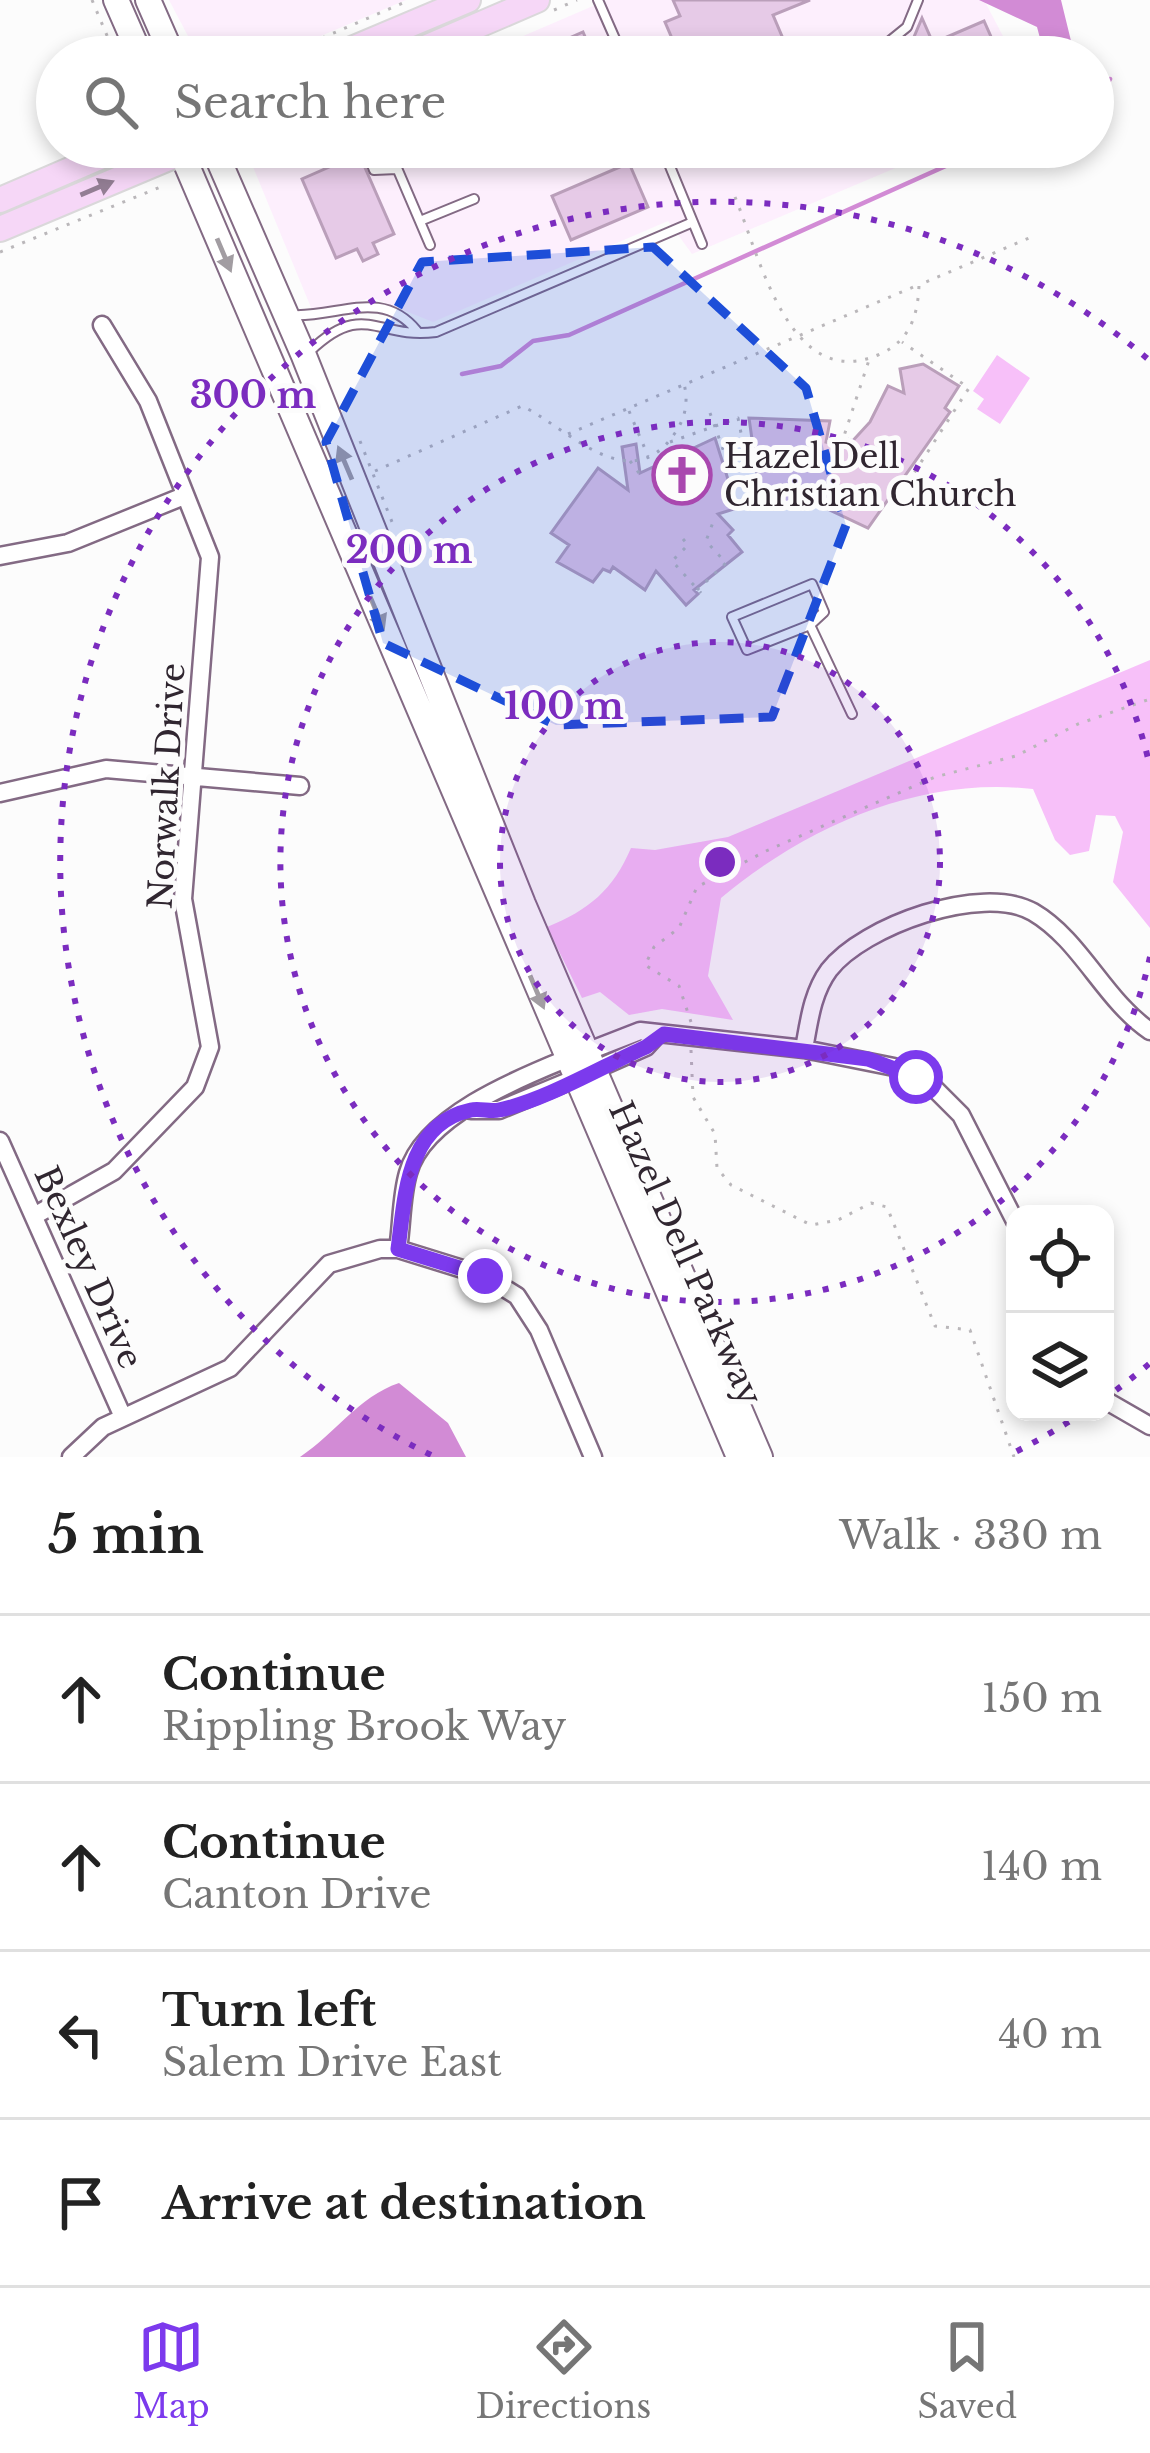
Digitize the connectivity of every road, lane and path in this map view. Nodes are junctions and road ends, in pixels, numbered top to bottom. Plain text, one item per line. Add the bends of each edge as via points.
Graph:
1 (92, 0) edge
2 (116, 0) edge
3 (148, 0) edge
4 (410, 0) edge
5 (468, 0) edge
6 (537, 0) edge
7 (598, 0) edge
8 (917, 0) edge
9 (107, 36) edge
10 (132, 36) edge
11 (164, 36) edge
12 (327, 36) edge
13 (383, 36) edge
14 (453, 36) edge
15 (614, 36) edge
16 (898, 36) edge
17 (74, 168) edge
18 (141, 168) edge
19 (193, 168) edge
20 (222, 168) edge
21 (373, 168) edge
22 (671, 168) edge
23 (397, 169) joint
24 (164, 186) dead end
25 (735, 197) dead end
26 (474, 199) dead end
27 (0, 200) edge
28 (420, 221) junction
29 (693, 222) junction
30 (0, 229) edge
31 (1029, 238) dead end
32 (702, 244) dead end
33 (430, 245) dead end
34 (0, 252) edge
35 (919, 285) junction
36 (285, 315) junction
37 (102, 325) dead end
38 (418, 332) junction
39 (796, 338) junction
40 (901, 341) junction
41 (304, 356) junction
42 (870, 358) junction
43 (684, 383) junction
44 (628, 409) junction
45 (710, 413) dead end
46 (716, 424) junction
47 (567, 435) junction
48 (742, 438) dead end
49 (669, 442) junction
50 (925, 442) dead end
51 (841, 445) dead end
52 (933, 448) junction
53 (724, 452) dead end
54 (648, 456) junction
55 (628, 460) junction
56 (374, 472) dead end
57 (639, 473) dead end
58 (900, 483) dead end
59 (184, 496) junction
60 (715, 518) dead end
61 (683, 539) dead end
62 (0, 556) edge
63 (810, 626) junction
64 (1150, 699) edge
65 (852, 714) dead end
66 (193, 775) junction
67 (300, 786) dead end
68 (0, 793) edge
69 (1150, 1031) edge
70 (691, 1034) junction
71 (804, 1049) junction
72 (580, 1065) junction
73 (0, 1141) edge
74 (1007, 1205) edge
75 (34, 1216) junction
76 (398, 1249) junction
77 (1114, 1405) edge
78 (123, 1417) junction
79 (1150, 1426) edge
80 (71, 1457) edge
81 (593, 1457) edge
82 (739, 1457) edge
83 (760, 1457) edge
84 (1014, 1457) edge

1 - 9 path
2 - 10 main road
3 - 11 main road
4 - 12 path
5 - 13 main road
6 - 14 main road
7 - 15 lane
8 - 16 lane
17 - 27 main road
30 -> 18 main road
19 -> 72 main road, Hazel Dell Parkway
20 - 36 main road, Hazel Dell Parkway
21 - 23 lane
22 - 29 lane
23 - 28 lane
24 - 34 path
25 - 39 path
26 - 28 lane
28 - 33 lane
29 - 32 lane
29 - 38 lane via 436,332
31 - 35 path
35 - 39 path
35 - 40 path via 914,322
36 - 38 lane via 376,306
36 - 41 main road, Hazel Dell Parkway
37 - 59 street, Norwalk Drive via 148,401
38 - 41 lane via 351,322
39 - 42 path via 839,362
39 - 43 path
40 - 42 path
40 - 52 path via 969,388
72 -> 41 main road, Hazel Dell Parkway
42 - 51 path
43 - 44 path
43 - 49 path via 686,407
44 - 47 path
44 - 54 path
45 - 46 path
46 - 48 path via 737,418
46 - 49 path
46 - 53 path
47 - 55 path via 605,458
47 - 56 path via 522,406
49 - 54 path
50 - 52 path
52 - 58 path via 905,487
54 - 55 path
55 - 57 path
59 - 62 street via 68,542
59 - 66 street, Norwalk Drive via 211,567
60 - 61 path via 706,541 726,563 699,591 672,561 688,545
63 - 63 lane via 824,612 812,584 732,617 748,650
63 - 65 lane
64 - 70 path via 1016,756 919,784 697,887 679,928 645,964 680,986
66 - 67 street
66 - 68 street via 106,769
66 - 75 street, Norwalk Drive via 183,899 208,1015 205,1067 182,1103 114,1171
69 - 71 street via 1050,925 1016,904 982,899 845,955 817,992
70 - 71 street
70 - 72 street via 657,1035 646,1047
70 - 84 path via 689,1082 715,1134 723,1178 811,1225 871,1203 886,1207 935,1326 970,1330
71 - 74 street via 884,1063 946,1099 977,1140
72 - 76 street via 499,1110 471,1110 440,1126 413,1160
72 - 82 main road, Hazel Dell Parkway
72 - 83 main road, Hazel Dell Parkway
73 - 75 street, Bexley Drive
75 - 78 street, Bexley Drive
76 - 78 street via 329,1264 230,1368
76 - 81 street via 485,1276 518,1296
77 - 79 street
78 - 80 street

